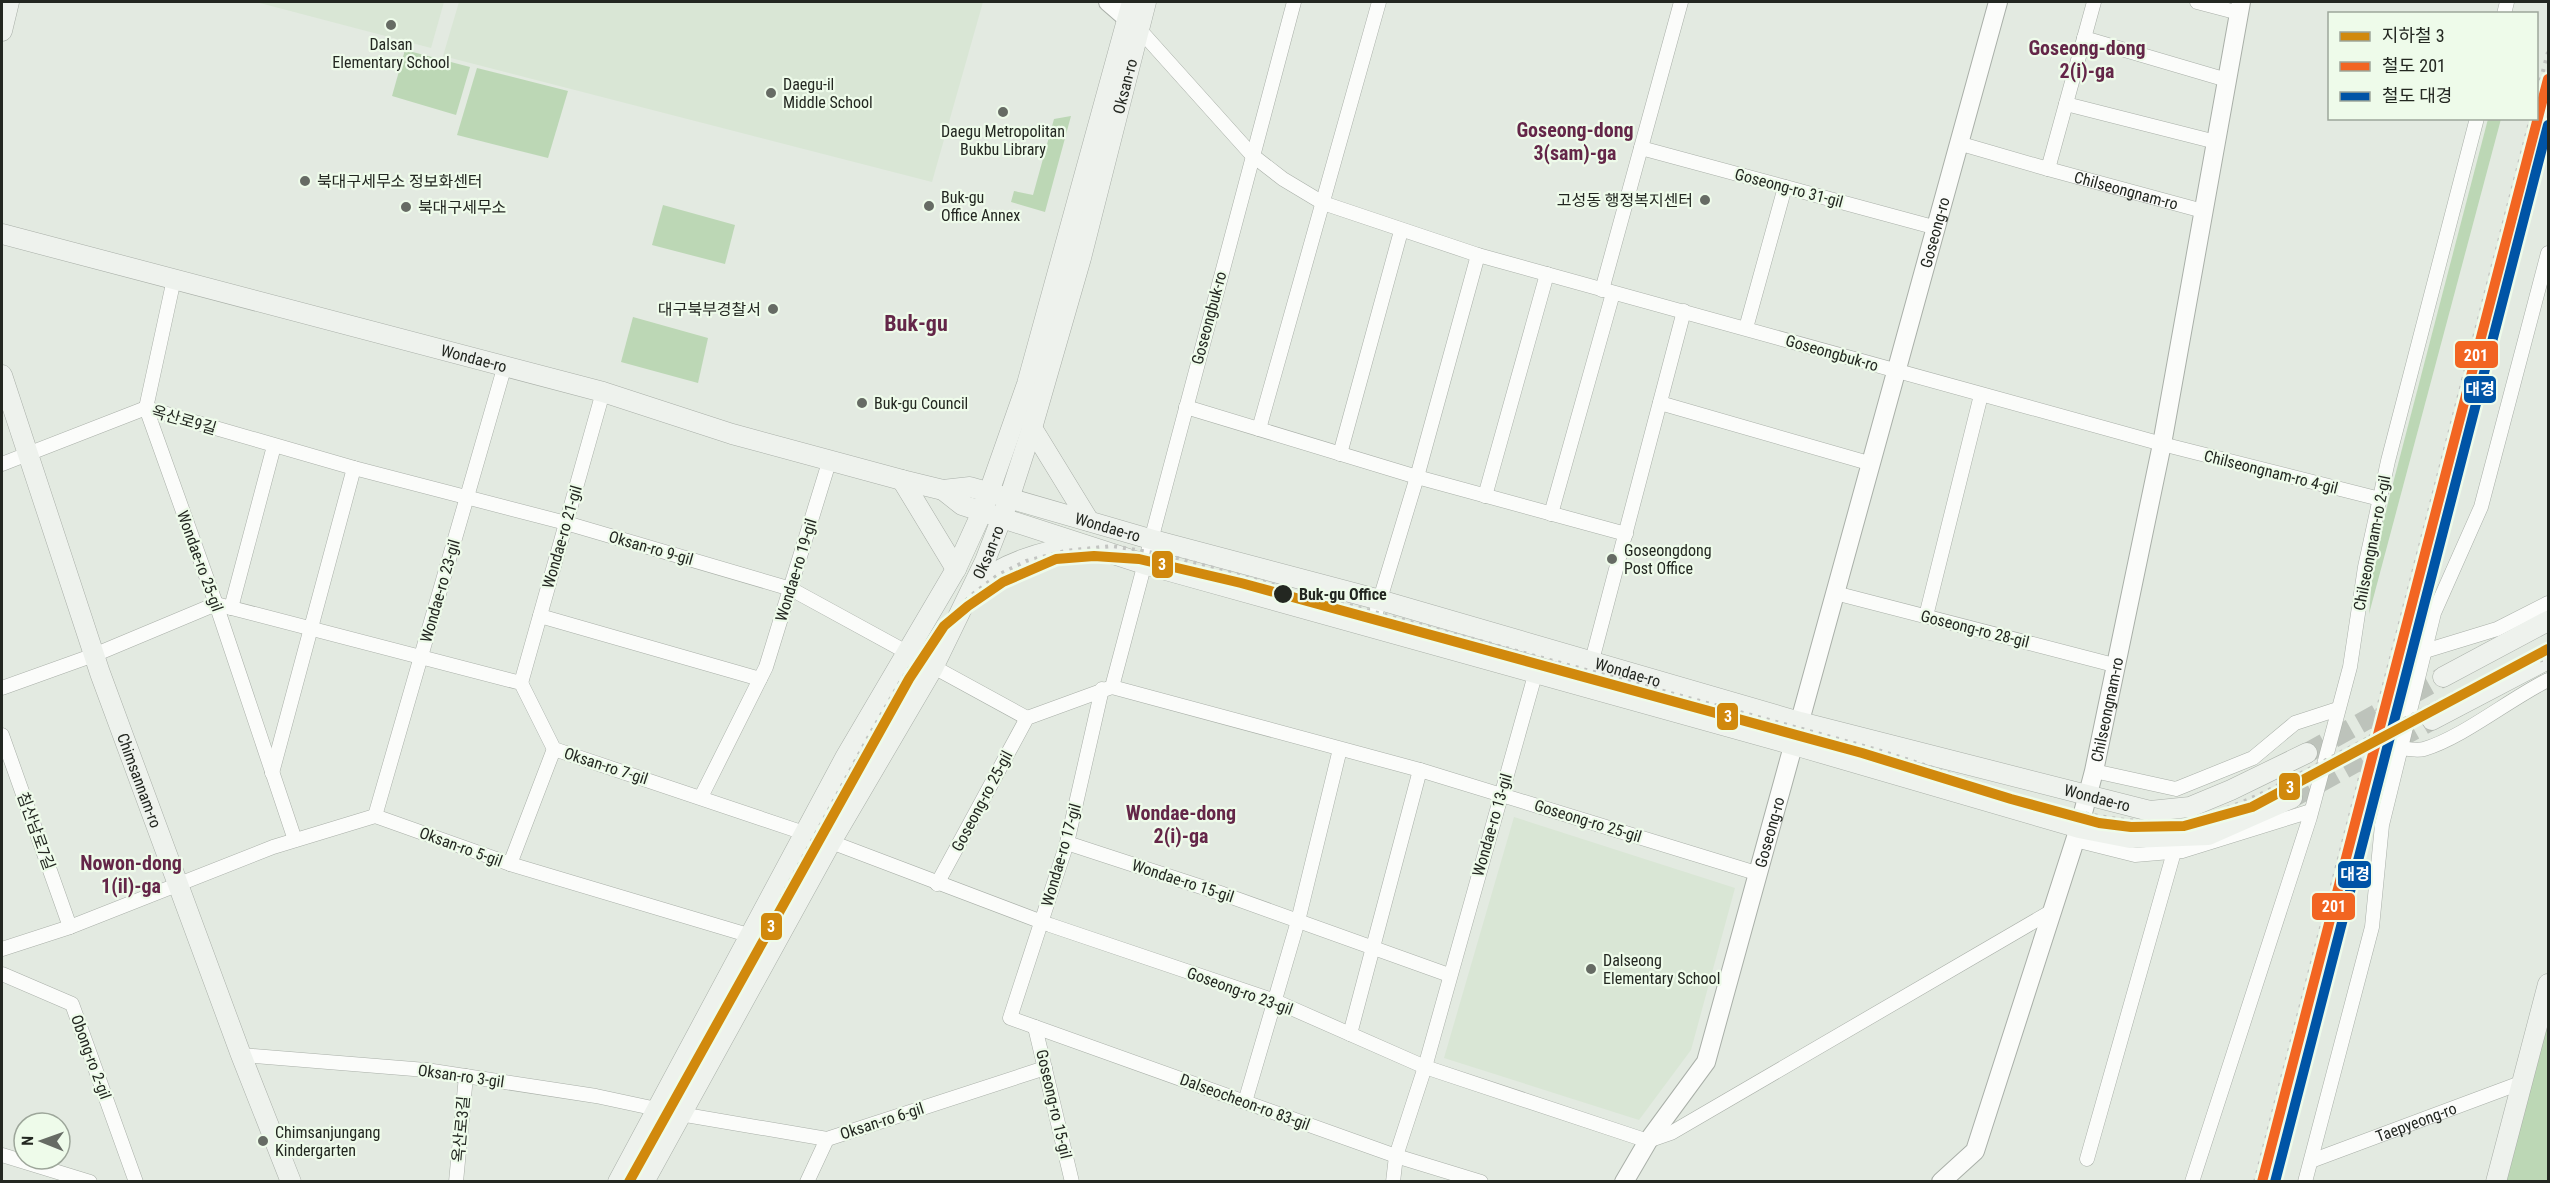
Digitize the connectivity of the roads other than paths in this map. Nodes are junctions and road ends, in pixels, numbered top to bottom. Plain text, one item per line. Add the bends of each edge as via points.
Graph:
1 (9, 2) edge
2 (1108, 2) edge
3 (1146, 2) edge
4 (1294, 2) edge
5 (1379, 2) edge
6 (1681, 2) edge
7 (1998, 2) edge
8 (2094, 2) edge
9 (2197, 2) edge
10 (2240, 7) edge
11 (1132, 16) edge
12 (2, 31) edge
13 (2084, 38) junction
14 (2227, 80) junction
15 (2066, 104) junction
16 (2476, 120) edge
17 (2216, 142) junction
18 (1958, 143) junction
19 (1641, 148) junction
20 (1252, 155) junction
21 (2048, 169) junction
22 (1785, 187) junction
23 (1323, 203) junction
24 (2203, 211) junction
25 (1936, 228) junction
26 (1401, 231) junction
27 (2, 234) edge
28 (2548, 253) edge
29 (1478, 255) junction
30 (1547, 274) junction
31 (174, 279) junction
32 (1607, 291) junction
33 (2542, 305) edge
34 (1684, 311) junction
35 (1746, 328) junction
36 (505, 365) junction
37 (1897, 372) junction
38 (2, 375) edge
39 (603, 392) junction
40 (1981, 395) junction
41 (1660, 403) junction
42 (1186, 407) junction
43 (146, 408) junction
44 (1032, 428) junction
45 (1259, 429) junction
46 (2162, 444) junction
47 (274, 446) junction
48 (27, 454) junction
49 (1340, 454) junction
50 (830, 459) junction
51 (2, 464) edge
52 (1872, 464) junction
53 (354, 468) junction
54 (1417, 477) junction
55 (902, 480) junction
56 (943, 490) junction
57 (989, 492) junction
58 (1485, 496) junction
59 (467, 497) junction
60 (1010, 499) junction
61 (2380, 500) junction
62 (982, 512) junction
63 (1551, 514) junction
64 (1001, 519) junction
65 (1089, 521) junction
66 (566, 523) junction
67 (1626, 534) junction
68 (1150, 539) junction
69 (1087, 546) junction
70 (1144, 564) junction
71 (956, 569) junction
72 (791, 589) junction
73 (971, 589) junction
74 (1835, 593) junction
75 (1380, 600) junction
76 (2548, 603) edge
77 (216, 604) junction
78 (231, 608) junction
79 (540, 616) junction
80 (1926, 616) junction
81 (2548, 621) edge
82 (311, 628) junction
83 (1371, 629) junction
84 (2425, 651) junction
85 (908, 654) junction
86 (94, 655) junction
87 (421, 658) junction
88 (2548, 659) edge
89 (1592, 661) junction
90 (2114, 665) junction
91 (933, 668) junction
92 (1535, 675) junction
93 (2443, 677) tunnel mouth
94 (760, 679) junction
95 (2548, 680) edge
96 (521, 682) junction
97 (1585, 687) junction
98 (2, 688) edge
99 (1107, 688) junction
100 (2338, 709) junction
101 (1027, 718) junction
102 (2432, 720) tunnel mouth
103 (1800, 722) junction
104 (2, 735) edge
105 (1794, 745) junction
106 (554, 748) junction
107 (2400, 748) junction
108 (1340, 749) junction
109 (2307, 753) tunnel mouth
110 (1420, 770) junction
111 (2094, 771) junction
112 (272, 772) junction
113 (1501, 794) junction
114 (2087, 795) junction
115 (701, 797) junction
116 (2292, 798) tunnel mouth
117 (2312, 811) junction
118 (375, 816) junction
119 (804, 833) junction
120 (2077, 834) junction
121 (295, 840) junction
122 (831, 842) junction
123 (1067, 843) junction
124 (2174, 852) junction
125 (510, 864) junction
126 (1756, 873) junction
127 (178, 883) junction
128 (937, 884) junction
129 (2052, 911) junction
130 (1041, 921) junction
131 (1298, 921) junction
132 (70, 927) junction
133 (748, 935) junction
134 (1372, 947) junction
135 (2, 949) edge
136 (2, 974) edge
137 (1449, 975) junction
138 (2548, 984) edge
139 (1275, 1001) junction
140 (1010, 1018) joint
141 (1035, 1027) junction
142 (1350, 1034) junction
143 (241, 1054) junction
144 (1425, 1067) junction
145 (1045, 1068) junction
146 (466, 1076) junction
147 (2523, 1082) junction
148 (1245, 1102) junction
149 (658, 1109) junction
150 (680, 1114) junction
151 (827, 1139) junction
152 (1648, 1142) junction
153 (2, 1155) edge
154 (1396, 1156) junction
155 (2087, 1159) dead end
156 (2311, 1161) junction
157 (60, 1178) edge
158 (90, 1182) edge
159 (136, 1182) edge
160 (291, 1182) edge
161 (456, 1182) edge
162 (618, 1182) edge
163 (644, 1182) edge
164 (807, 1182) edge
165 (1072, 1182) edge
166 (1393, 1182) edge
167 (1481, 1182) edge
168 (1624, 1182) edge
169 (1941, 1182) edge
170 (2192, 1182) edge
171 (2305, 1182) edge
172 (2496, 1182) edge

1 - 12 main road
2 - 11 street
3 - 11 main road, Oksan-ro
4 - 20 street
5 - 23 street
6 - 19 street
7 - 18 street, Goseong-ro
8 - 13 street
9 - 10 street, Chilseongnam-ro
10 - 14 street, Chilseongnam-ro
11 - 20 street, Goseongbuk-ro
11 - 44 main road, Oksan-ro via 1081,258
11 - 57 main road, Oksan-ro via 1030,373
13 - 14 street
13 - 15 street
14 - 17 street, Chilseongnam-ro
15 - 17 street
15 - 21 street
16 - 61 street, Chilseongnam-ro 2-gil
17 - 24 street, Chilseongnam-ro
18 - 21 street, Chilseongnam-ro
18 - 25 street, Goseong-ro
19 - 22 street, Goseong-ro 31-gil
19 - 32 street
20 - 23 street, Goseongbuk-ro
20 - 42 street, Goseongbuk-ro
21 - 24 street, Chilseongnam-ro
22 - 25 street, Goseong-ro 31-gil
22 - 35 street
23 - 26 street, Goseongbuk-ro
23 - 45 street
24 - 46 street, Chilseongnam-ro
25 - 37 street, Goseong-ro
26 - 29 street, Goseongbuk-ro
26 - 49 street
27 - 31 main road, Wondae-ro
28 - 33 street
29 - 30 street, Goseongbuk-ro
29 - 54 street
30 - 32 street, Goseongbuk-ro
30 - 58 street
31 - 36 main road, Wondae-ro
31 - 43 street
32 - 34 street, Goseongbuk-ro
32 - 63 street
33 - 84 street via 2481,507 2434,613
34 - 35 street, Goseongbuk-ro
34 - 41 street
35 - 37 street, Goseongbuk-ro
36 - 39 main road, Wondae-ro
36 - 59 street, Wondae-ro 23-gil
37 - 40 street, Goseongbuk-ro
37 - 52 street, Goseong-ro
38 - 48 main road, Chimsannam-ro
39 - 50 main road, Wondae-ro via 732,434
39 - 66 street, Wondae-ro 21-gil
40 - 46 street, Goseongbuk-ro
40 - 80 street
41 - 52 street
41 - 67 street
42 - 45 street
42 - 68 street, Goseongbuk-ro
43 - 47 street, 옥산로9길
43 - 48 street, 옥산로9길
43 - 77 street, Wondae-ro 25-gil
44 - 60 main road, Oksan-ro
44 - 65 main road
45 - 49 street
46 - 61 street, Chilseongnam-ro 4-gil
46 - 90 street, Chilseongnam-ro
47 - 53 street, Oksan-ro 9-gil
47 - 78 street
48 - 51 street, 옥산로9길
48 - 86 main road, Chimsannam-ro
49 - 54 street
50 - 55 main road, Wondae-ro
50 - 72 street, Wondae-ro 19-gil
52 - 74 street, Goseong-ro
53 - 59 street, Oksan-ro 9-gil
53 - 82 street
54 - 58 street
54 - 75 street
55 - 56 main road, Wondae-ro
55 - 71 main road
56 - 57 main road, Wondae-ro via 970,487
56 - 62 main road, Wondae-ro via 962,505
57 - 60 main road, Wondae-ro
57 - 62 main road, Oksan-ro
58 - 63 street
59 - 66 street, Oksan-ro 9-gil
59 - 87 street, Wondae-ro 23-gil
60 - 64 main road, Oksan-ro
60 - 65 main road, Wondae-ro
61 - 100 street, Chilseongnam-ro 2-gil via 2350,667
62 - 64 main road, Wondae-ro
62 - 71 main road, Oksan-ro
63 - 67 street
64 - 69 main road, Wondae-ro
64 - 73 main road, Oksan-ro
65 - 68 main road, Wondae-ro
66 - 72 street, Oksan-ro 9-gil
66 - 79 street, Wondae-ro 21-gil
67 - 89 street
68 - 70 street, Goseongbuk-ro
68 - 75 main road, Wondae-ro
69 - 70 main road, Wondae-ro
69 - 73 main road via 1050,550 985,577
70 - 83 main road, Wondae-ro
70 - 99 street
71 - 85 main road, Oksan-ro
72 - 85 street, Oksan-ro 9-gil
72 - 94 street, Wondae-ro 19-gil
73 - 91 main road, Oksan-ro
74 - 80 street, Goseong-ro 28-gil
74 - 103 street, Goseong-ro
75 - 83 street
75 - 89 main road, Wondae-ro
76 - 84 street via 2497,629
77 - 78 street
77 - 86 street
77 - 112 street, Wondae-ro 25-gil
78 - 82 street
79 - 94 street
79 - 96 street, Wondae-ro 21-gil
80 - 90 street, Goseong-ro 28-gil
81 - 93 main road
82 - 87 street
82 - 112 street
83 - 92 main road, Wondae-ro
84 - 107 street
85 - 91 street, Oksan-ro 9-gil
85 - 119 main road, Oksan-ro
86 - 98 street
86 - 127 main road, Chimsannam-ro
87 - 96 street
87 - 118 street, Wondae-ro 23-gil
88 - 102 main road
89 - 97 street
89 - 103 main road, Wondae-ro
90 - 111 street, Chilseongnam-ro
91 - 101 street
91 - 122 main road, Oksan-ro
92 - 97 main road, Wondae-ro
92 - 113 street, Wondae-ro 13-gil
94 - 115 street, Wondae-ro 19-gil
95 - 107 street via 2423,749
96 - 106 street, Oksan-ro 7-gil
97 - 105 main road, Wondae-ro
99 - 101 street
99 - 108 street, Goseong-ro 25-gil
99 - 123 street, Wondae-ro 17-gil
100 - 111 street via 2295,723 2253,758 2176,789
100 - 117 street
101 - 128 street, Goseong-ro 25-gil
103 - 105 street, Goseong-ro
103 - 114 main road, Wondae-ro
104 - 132 street, 침산남로7길
105 - 120 main road, Wondae-ro
105 - 126 street, Goseong-ro
106 - 115 street, Oksan-ro 7-gil
106 - 125 street
107 - 156 street via 2382,825 2372,927
108 - 110 street, Goseong-ro 25-gil
108 - 131 street
109 - 114 main road, Wondae-ro via 2190,807 2150,811
110 - 113 street, Goseong-ro 25-gil
110 - 134 street
111 - 114 street, Chilseongnam-ro
112 - 121 street, Wondae-ro 25-gil
113 - 126 street, Goseong-ro 25-gil
113 - 137 street, Wondae-ro 13-gil
114 - 120 street, Chilseongnam-ro
115 - 119 street, Oksan-ro 7-gil
116 - 120 main road, Wondae-ro via 2208,835 2130,838
117 - 124 street, Wondae-ro
117 - 170 street
118 - 121 street
118 - 125 street, Oksan-ro 5-gil
119 - 122 street, Oksan-ro 7-gil
119 - 133 main road, Oksan-ro
120 - 124 street, Wondae-ro via 2135,855
120 - 129 street, Chilseongnam-ro
121 - 127 street
122 - 128 street, Goseong-ro 23-gil
122 - 150 main road, Oksan-ro
123 - 130 street, Wondae-ro 17-gil
123 - 131 street, Wondae-ro 15-gil
124 - 155 street
125 - 133 street, Oksan-ro 5-gil
126 - 152 street, Goseong-ro via 1706,1062
127 - 132 street
127 - 143 main road, Chimsannam-ro
128 - 130 street, Goseong-ro 23-gil
129 - 152 street via 1681,1128
129 - 169 street, Chilseongnam-ro via 1975,1151
130 - 139 street, Goseong-ro 23-gil
130 - 140 street, Wondae-ro 17-gil
131 - 134 street
131 - 139 street
132 - 135 street
133 - 149 main road, Oksan-ro
134 - 137 street
134 - 142 street
136 - 159 street, Obong-ro 2-gil via 72,1004
137 - 144 street, Wondae-ro 13-gil
138 - 147 main road
139 - 142 street, Goseong-ro 23-gil
139 - 148 street
140 - 141 street, Dalseocheon-ro 83-gil
141 - 145 street, Goseong-ro 15-gil
141 - 148 street, Dalseocheon-ro 83-gil
142 - 144 street, Goseong-ro 23-gil
143 - 146 street, Oksan-ro 3-gil
143 - 160 main road, Chimsannam-ro
144 - 152 street, Goseong-ro 23-gil
144 - 154 street, Wondae-ro 13-gil
145 - 151 street, Oksan-ro 6-gil
145 - 165 street, Goseong-ro 15-gil
146 - 149 street, Oksan-ro 3-gil
146 - 161 street, 옥산로3길
147 - 156 street, Taepyeong-ro
147 - 172 main road
148 - 154 street, Dalseocheon-ro 83-gil
149 - 150 street, Oksan-ro 3-gil
149 - 162 main road, Oksan-ro
150 - 151 street, Oksan-ro 6-gil
150 - 163 main road, Oksan-ro
151 - 164 street
152 - 168 street, Goseong-ro
153 - 157 street
154 - 166 street, Wondae-ro 13-gil
154 - 167 street, Dalseocheon-ro 83-gil
156 - 171 street
157 - 158 street

